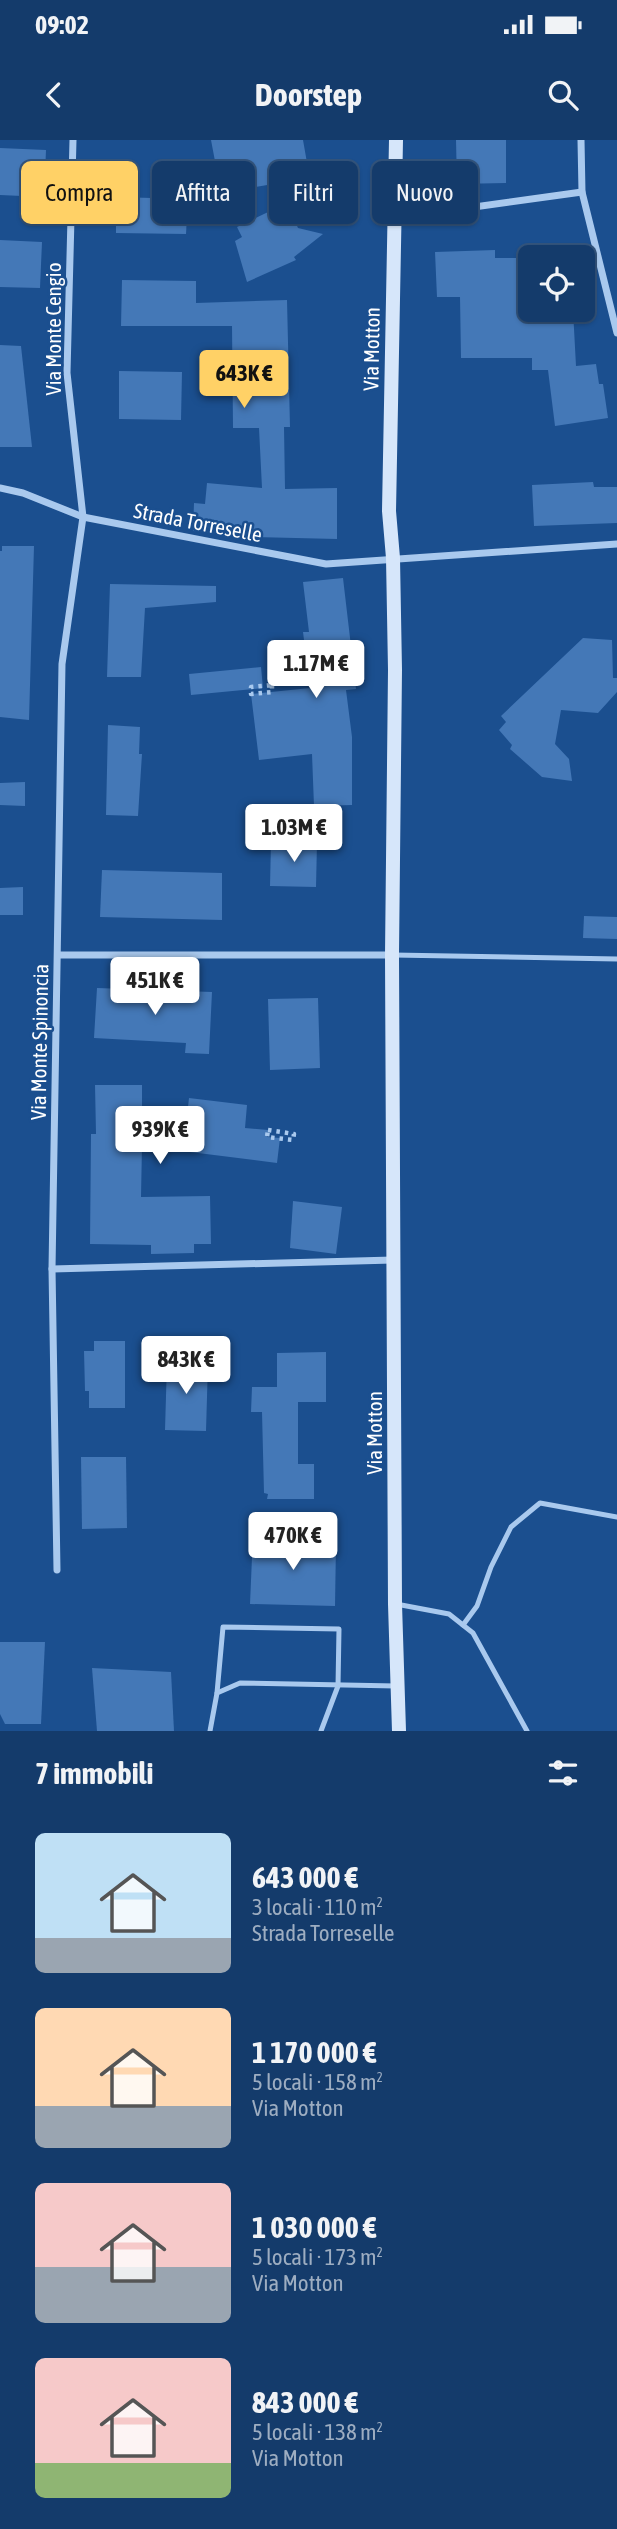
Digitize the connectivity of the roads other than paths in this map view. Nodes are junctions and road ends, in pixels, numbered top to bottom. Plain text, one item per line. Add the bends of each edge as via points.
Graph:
1 (73, 140) edge
2 (396, 140) edge
3 (581, 140) edge
4 (395, 161) edge
5 (582, 192) junction
6 (478, 206) edge
7 (394, 224) edge
8 (617, 333) edge
9 (0, 488) edge
10 (83, 517) junction
11 (617, 544) edge
12 (393, 558) junction
13 (58, 955) junction
14 (392, 955) junction
15 (617, 959) edge
16 (394, 1260) junction
17 (52, 1269) junction
18 (617, 1517) edge
19 (57, 1570) dead end
20 (395, 1604) junction
21 (463, 1625) junction
22 (338, 1686) junction
23 (399, 1686) junction
24 (217, 1693) junction
25 (210, 1731) edge
26 (321, 1731) edge
27 (399, 1731) edge
28 (527, 1731) edge

1 - 10 street, Via Monte Cengio via 67,373
2 - 4 main road, Via Motton
3 - 5 street
5 - 6 street
5 - 8 street
7 - 12 main road, Via Motton via 388,511
9 - 10 street, Strada Torreselle
10 - 12 street, Strada Torreselle via 326,564
10 - 13 street, Via Monte Spinoncia via 62,664
11 - 12 street
12 - 14 main road, Via Motton
13 - 14 street
13 - 17 street, Via Monte Spinoncia
14 - 15 lane
14 - 16 main road, Via Motton
16 - 17 street
16 - 20 main road, Via Motton
17 - 19 street, Via Monte Spinoncia
18 - 21 lane via 540,1503 511,1527 477,1606
20 - 21 lane via 449,1614
20 - 23 main road, Via Motton
21 - 28 lane via 473,1633
22 - 23 lane
22 - 24 lane via 240,1683
22 - 24 lane via 339,1629 223,1627
22 - 26 lane
23 - 27 main road, Via Motton
24 - 25 lane

